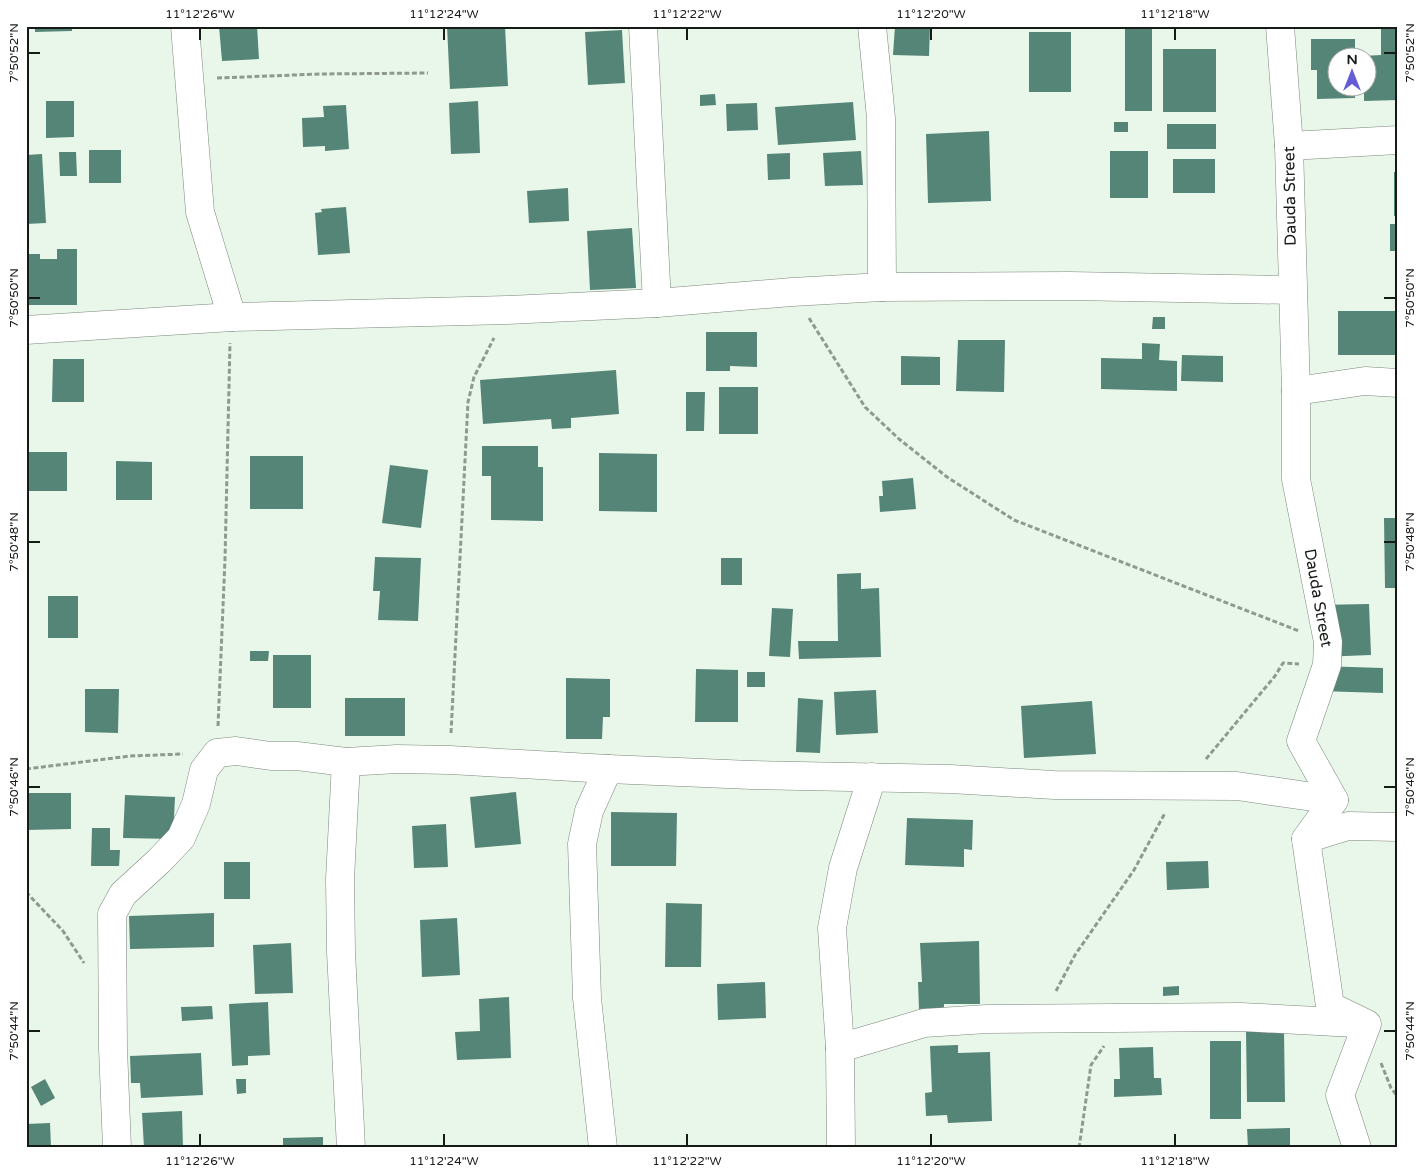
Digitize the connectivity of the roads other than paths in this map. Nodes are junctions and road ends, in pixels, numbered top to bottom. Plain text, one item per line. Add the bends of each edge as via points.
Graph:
1 (185, 26) edge
2 (643, 26) edge
3 (872, 26) edge
4 (1280, 26) edge
5 (1398, 140) edge
6 (1289, 146) junction
7 (882, 287) junction
8 (1292, 290) junction
9 (658, 303) junction
10 (232, 317) junction
11 (26, 330) edge
12 (1398, 382) edge
13 (1296, 391) junction
14 (346, 762) junction
15 (608, 769) junction
16 (872, 777) junction
17 (1334, 800) junction
18 (1398, 827) edge
19 (1306, 839) junction
20 (1367, 1024) junction
21 (840, 1048) junction
22 (117, 1148) edge
23 (351, 1148) edge
24 (603, 1148) edge
25 (842, 1148) edge
26 (1357, 1148) edge

1 - 10 street via 200,212
2 - 9 street
3 - 7 street via 881,118
4 - 6 street, Dauda Street
5 - 6 street
6 - 8 street, Dauda Street
7 - 8 street
7 - 9 street
8 - 13 street, Dauda Street
9 - 10 street
10 - 11 street
12 - 13 street via 1366,381
13 - 17 street, Dauda Street via 1296,479 1328,654 1301,741
14 - 15 street via 450,760
14 - 22 street via 236,751 217,753 204,770 196,804 181,838 123,894 112,914
14 - 23 street via 340,879
15 - 16 street
15 - 24 street via 589,811 582,844 587,998
16 - 17 street via 1054,785 1237,786
16 - 21 street via 843,868 832,928
17 - 19 street
18 - 19 street via 1348,826
19 - 20 street via 1330,1006
20 - 21 street via 1241,1017 1041,1018 924,1023
20 - 26 street via 1340,1095
21 - 25 street

